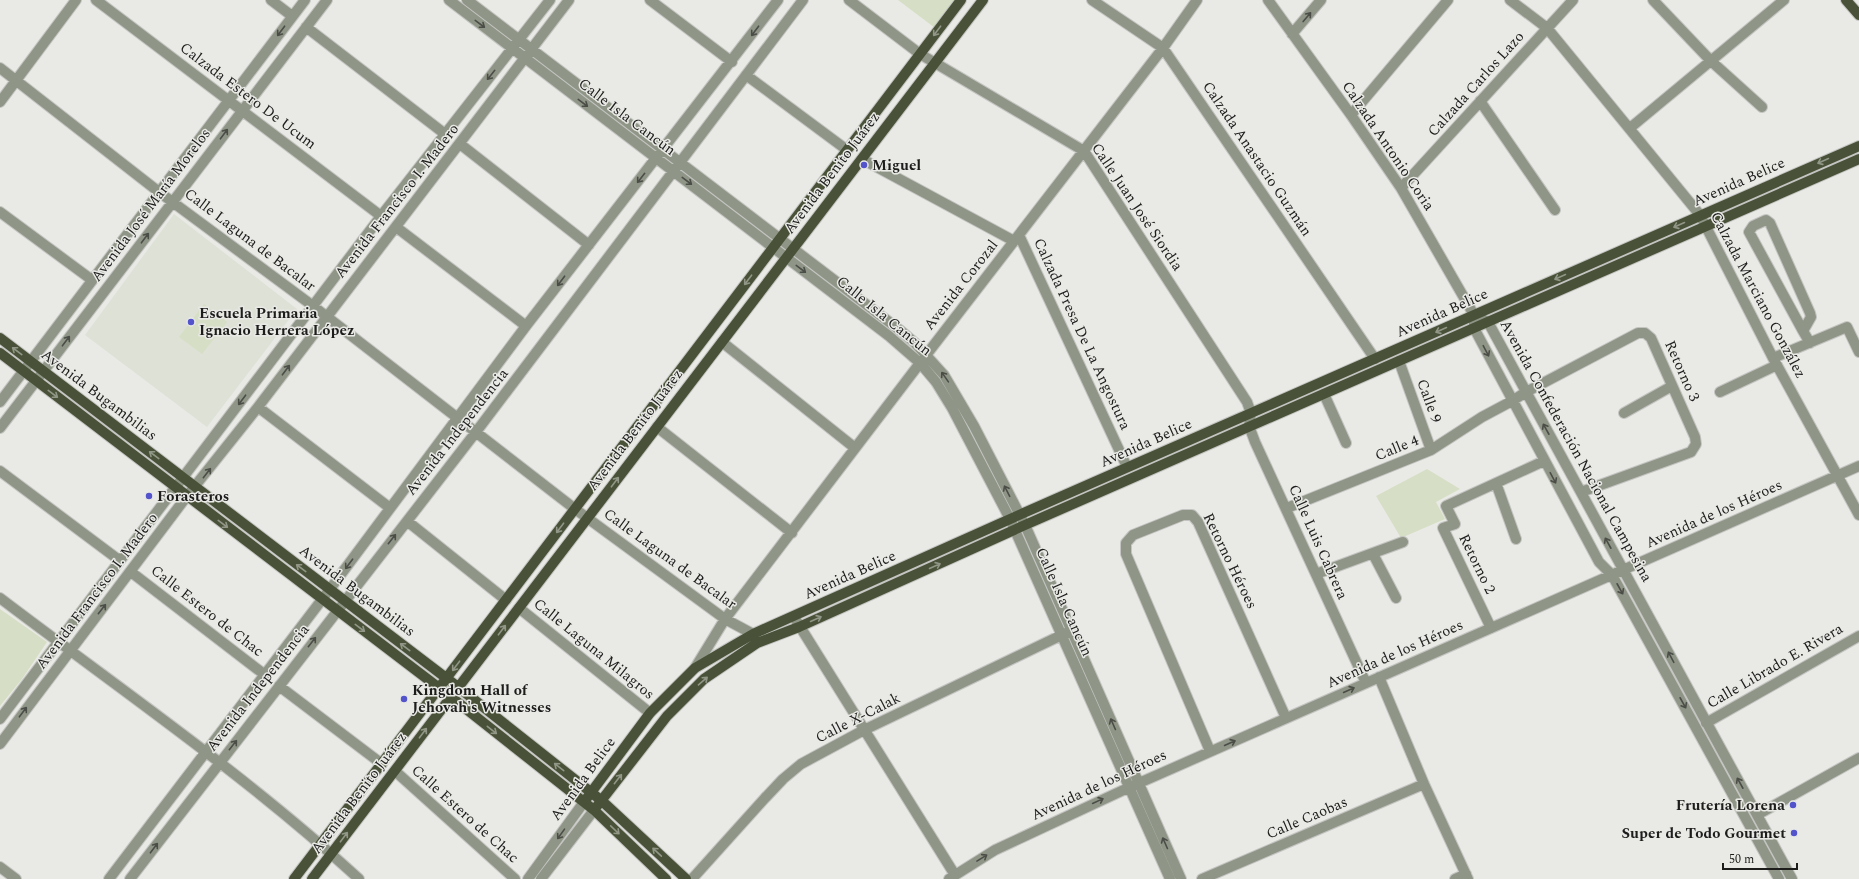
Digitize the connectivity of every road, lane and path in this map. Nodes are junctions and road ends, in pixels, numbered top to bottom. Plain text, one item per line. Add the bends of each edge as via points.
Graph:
1 (76, 0) edge
2 (96, 0) edge
3 (271, 0) edge
4 (305, 0) edge
5 (327, 0) edge
6 (449, 0) edge
7 (467, 0) edge
8 (550, 0) edge
9 (569, 0) edge
10 (650, 0) edge
11 (778, 0) edge
12 (803, 0) edge
13 (849, 0) edge
14 (960, 0) edge
15 (983, 0) edge
16 (1092, 0) edge
17 (1197, 0) edge
18 (1268, 0) edge
19 (1321, 0) edge
20 (1448, 0) edge
21 (1510, 0) edge
22 (1573, 0) edge
23 (1653, 0) edge
24 (1784, 0) edge
25 (1846, 0) edge
26 (1859, 15) edge
27 (292, 16) junction
28 (306, 27) junction
29 (1547, 28) junction
30 (1292, 34) junction
31 (519, 40) junction
32 (512, 48) junction
33 (1163, 48) junction
34 (532, 50) junction
35 (920, 54) junction
36 (525, 58) junction
37 (1711, 61) junction
38 (732, 62) junction
39 (935, 63) junction
40 (0, 68) edge
41 (746, 75) junction
42 (16, 80) junction
43 (229, 100) junction
44 (1480, 101) junction
45 (0, 102) edge
46 (1762, 107) dead end
47 (242, 111) junction
48 (1350, 115) junction
49 (1630, 128) junction
50 (444, 134) junction
51 (460, 144) junction
52 (1859, 146) edge
53 (663, 150) junction
54 (847, 150) junction
55 (1084, 151) junction
56 (657, 159) junction
57 (862, 159) junction
58 (1859, 159) edge
59 (680, 163) junction
60 (674, 172) junction
61 (1401, 188) junction
62 (159, 192) junction
63 (173, 201) junction
64 (1555, 210) dead end
65 (0, 212) edge
66 (1700, 215) junction
67 (381, 216) junction
68 (1706, 226) junction
69 (396, 227) junction
70 (1017, 238) junction
71 (780, 239) junction
72 (588, 245) junction
73 (773, 248) junction
74 (793, 249) junction
75 (786, 258) junction
76 (92, 280) junction
77 (312, 306) junction
78 (1474, 315) junction
79 (326, 317) junction
80 (1488, 322) junction
81 (526, 326) junction
82 (1474, 328) junction
83 (1803, 330) junction
84 (0, 338) edge
85 (722, 342) junction
86 (1810, 343) junction
87 (1859, 352) edge
88 (0, 353) edge
89 (923, 359) junction
90 (1375, 359) junction
91 (1399, 361) junction
92 (1775, 361) junction
93 (30, 362) junction
94 (23, 371) junction
95 (43, 371) junction
96 (36, 381) junction
97 (1672, 386) junction
98 (1526, 392) junction
99 (1720, 392) dead end
100 (1324, 394) junction
101 (1512, 401) junction
102 (0, 402) edge
103 (258, 407) junction
104 (1251, 413) junction
105 (1624, 413) dead end
106 (459, 419) junction
107 (1249, 426) junction
108 (657, 427) junction
109 (0, 428) edge
110 (476, 432) junction
111 (1346, 444) dead end
112 (855, 448) junction
113 (1430, 450) junction
114 (1544, 461) junction
115 (1859, 466) edge
116 (1127, 467) junction
117 (0, 471) edge
118 (1838, 476) junction
119 (183, 478) junction
120 (1496, 483) junction
121 (175, 487) junction
122 (195, 487) junction
123 (1581, 492) junction
124 (187, 496) junction
125 (390, 508) junction
126 (1287, 508) junction
127 (575, 509) junction
128 (1859, 515) edge
129 (588, 517) junction
130 (1015, 517) junction
131 (407, 521) junction
132 (1020, 527) junction
133 (792, 533) junction
134 (1516, 539) dead end
135 (1403, 542) dead end
136 (1372, 554) junction
137 (119, 560) junction
138 (1623, 570) junction
139 (131, 572) junction
140 (1316, 574) junction
141 (1612, 575) junction
142 (330, 590) junction
143 (0, 598) edge
144 (1396, 598) dead end
145 (322, 599) junction
146 (344, 600) junction
147 (506, 600) junction
148 (519, 608) junction
149 (337, 610) junction
150 (794, 617) junction
151 (725, 619) junction
152 (799, 627) junction
153 (1491, 628) junction
154 (1067, 633) junction
155 (753, 634) junction
156 (1859, 636) edge
157 (58, 642) junction
158 (70, 650) junction
159 (695, 668) junction
160 (265, 675) junction
161 (1680, 675) junction
162 (1379, 677) junction
163 (447, 678) junction
164 (1670, 680) junction
165 (1366, 683) junction
166 (279, 686) junction
167 (458, 687) junction
168 (439, 688) junction
169 (451, 697) junction
170 (650, 713) junction
171 (1286, 718) junction
172 (0, 719) edge
173 (1708, 726) junction
174 (864, 730) junction
175 (1700, 736) junction
176 (0, 744) edge
177 (207, 752) junction
178 (1210, 752) junction
179 (1859, 758) edge
180 (220, 762) junction
181 (382, 764) junction
182 (395, 771) junction
183 (1424, 784) junction
184 (1134, 785) junction
185 (591, 793) junction
186 (602, 801) junction
187 (584, 802) junction
188 (594, 810) junction
189 (1757, 815) junction
190 (321, 844) junction
191 (331, 854) junction
192 (0, 867) edge
193 (1467, 876) edge
194 (952, 877) edge
195 (16, 879) edge
196 (109, 879) edge
197 (130, 879) edge
198 (294, 879) edge
199 (312, 879) edge
200 (359, 879) edge
201 (515, 879) edge
202 (528, 879) edge
203 (541, 879) edge
204 (666, 879) edge
205 (686, 879) edge
206 (692, 879) edge
207 (1170, 879) edge
208 (1180, 879) edge
209 (1202, 879) edge
210 (1455, 879) edge
211 (1779, 879) edge
212 (1792, 879) edge

1 - 42 street
2 - 43 street, Calzada Estero De Ucum
3 - 27 street
4 - 27 street, Avenida José María Morelos
5 - 28 street, Avenida José María Morelos
6 -> 32 street, Calle Isla Cancún
7 - 31 street, Calle Isla Cancún
8 - 31 street, Avenida Francisco I. Madero
9 - 34 street, Avenida Francisco I. Madero
10 - 38 street
11 -> 38 street, Avenida Independencia
12 - 41 street, Avenida Independencia
13 - 35 street, Calle Juan José Siordia
14 -> 35 main road, Avenida Benito Juárez
15 - 39 main road, Avenida Benito Juárez
16 - 33 street, Calzada Anastacio Guzmán
17 - 33 street, Avenida Corozal
18 - 30 street, Calzada Antonio Coria
30 -> 19 street
20 - 48 street
21 - 29 street, Calzada Marciano González
22 - 29 street, Calzada Carlos Lazo
23 - 37 street
24 - 37 street
25 - 26 main road
27 -> 43 street, Avenida José María Morelos
28 - 47 street, Avenida José María Morelos
28 - 50 street
29 - 44 street, Calzada Carlos Lazo
29 - 49 street, Calzada Marciano González
30 - 48 street, Calzada Antonio Coria
31 - 32 street, Avenida Francisco I. Madero
31 - 34 street, Calle Isla Cancún
32 - 36 street, Calle Isla Cancún
32 -> 50 street, Avenida Francisco I. Madero
33 - 55 street, Avenida Corozal
33 - 90 street, Calzada Anastacio Guzmán
34 - 36 street, Avenida Francisco I. Madero
34 - 53 street, Calle Isla Cancún
35 - 39 street, Calle Juan José Siordia
35 - 54 main road, Avenida Benito Juárez
36 - 51 street, Avenida Francisco I. Madero
36 -> 56 street, Calle Isla Cancún
37 - 46 street
37 - 49 street
38 - 53 street, Avenida Independencia
39 - 55 street, Calle Juan José Siordia
39 - 57 main road, Avenida Benito Juárez
40 - 42 street, Calle Laguna de Bacalar
41 - 54 street
41 - 59 street, Avenida Independencia
42 - 45 street
42 - 62 street, Calle Laguna de Bacalar
43 - 47 street, Calzada Estero De Ucum
43 - 62 street, Avenida José María Morelos
44 - 61 street, Calzada Carlos Lazo
44 - 64 street
63 -> 47 street, Avenida José María Morelos
47 - 67 street, Calzada Estero De Ucum
48 - 61 street, Calzada Antonio Coria
49 - 66 street, Calzada Marciano González
50 - 67 street, Avenida Francisco I. Madero
51 - 69 street, Avenida Francisco I. Madero
51 - 72 street
52 -> 66 main road, Avenida Belice
53 - 56 street, Avenida Independencia
53 - 59 street, Calle Isla Cancún
54 - 71 main road, Avenida Benito Juárez
55 - 70 street, Avenida Corozal
55 - 104 street, Calle Juan José Siordia via 1247,402
56 - 60 street, Calle Isla Cancún
56 -> 72 street, Avenida Independencia
57 - 70 street, Calzada Presa De La Angostura
57 - 74 main road, Avenida Benito Juárez
58 - 68 main road, Avenida Belice
59 - 60 street, Avenida Independencia
59 - 71 street, Calle Isla Cancún
60 -> 73 street, Calle Isla Cancún
60 - 110 street, Avenida Independencia
61 - 78 street, Calzada Antonio Coria
62 - 63 street, Calle Laguna de Bacalar
62 - 76 street, Avenida José María Morelos
63 - 77 street, Calle Laguna de Bacalar
95 -> 63 street, Avenida José María Morelos
65 - 76 street
66 - 68 street, Calzada Marciano González
66 -> 78 main road, Avenida Belice
67 - 77 street, Avenida Francisco I. Madero
68 - 80 main road, Avenida Belice
68 - 92 street, Calzada Marciano González
69 - 79 street, Avenida Francisco I. Madero
69 - 81 street
70 - 89 street, Avenida Corozal
70 - 116 street, Calzada Presa De La Angostura
71 - 73 main road, Avenida Benito Juárez
71 - 74 street, Calle Isla Cancún
72 -> 81 street, Avenida Independencia
73 - 75 street, Calle Isla Cancún
73 -> 127 main road, Avenida Benito Juárez
74 - 75 main road, Avenida Benito Juárez
74 - 89 street, Calle Isla Cancún via 901,331
75 - 85 main road, Avenida Benito Juárez
75 -> 89 street, Calle Isla Cancún
76 - 93 street, Avenida José María Morelos
77 - 79 street, Calle Laguna de Bacalar
77 -> 119 street, Avenida Francisco I. Madero
78 - 80 street, Avenida Confederación Nacional Campesina
78 - 82 street, Avenida Confederación Nacional Campesina
78 -> 90 main road, Avenida Belice
103 -> 79 street, Avenida Francisco I. Madero
79 - 106 street, Calle Laguna de Bacalar
80 - 82 main road, Avenida Belice
80 - 98 street, Avenida Confederación Nacional Campesina
81 - 106 street, Avenida Independencia
82 - 91 main road, Avenida Belice
82 -> 101 street, Avenida Confederación Nacional Campesina
83 - 83 street via 1749,232 1753,226 1766,220 1770,223 1810,313 1811,317
83 - 86 street
93 -> 84 main road, Avenida Bugambilias
85 - 108 main road, Avenida Benito Juárez
85 - 112 street
86 - 87 street via 1847,327
86 - 92 street
88 - 94 main road, Avenida Bugambilias
89 - 112 street, Avenida Corozal
89 - 130 street, Calle Isla Cancún via 944,375 974,426
90 - 104 main road, Avenida Belice
91 - 100 main road, Avenida Belice
91 - 113 street, Calle 9
92 - 99 street
92 - 118 street, Calzada Marciano González
93 - 94 street, Avenida José María Morelos
93 - 95 main road, Avenida Bugambilias
94 - 96 main road, Avenida Bugambilias
94 - 102 street, Avenida José María Morelos
95 - 96 street, Avenida José María Morelos
119 -> 95 main road, Avenida Bugambilias
96 - 109 street, Avenida José María Morelos
96 -> 121 main road, Avenida Bugambilias
97 - 98 street, Retorno 3 via 1651,338 1645,334 1638,334
97 - 105 street
97 - 123 street, Retorno 3 via 1694,437 1696,444 1691,452
98 - 101 street, Retorno 3
123 -> 98 street, Avenida Confederación Nacional Campesina
100 - 107 main road, Avenida Belice
100 - 111 street
101 - 113 street, Calle 4
101 - 114 street, Avenida Confederación Nacional Campesina
122 -> 103 street, Avenida Francisco I. Madero
103 - 125 street
104 - 107 street
104 - 116 main road, Avenida Belice
106 - 110 street, Calle Laguna de Bacalar
106 - 125 street, Avenida Independencia
107 - 126 street, Calle Luis Cabrera
107 - 132 main road, Avenida Belice
129 -> 108 main road, Avenida Benito Juárez
108 - 133 street
110 - 127 street, Calle Laguna de Bacalar
110 - 131 street, Avenida Independencia
112 - 133 street, Avenida Corozal
113 - 126 street, Calle 4
114 - 120 street, Retorno 2
114 -> 141 street, Avenida Confederación Nacional Campesina via 1599,562
115 - 118 street, Avenida de los Héroes
116 - 130 main road, Avenida Belice
117 - 137 street
118 - 128 street, Calzada Marciano González
118 - 138 street, Avenida de los Héroes
119 - 121 street, Avenida Francisco I. Madero
119 - 122 main road, Avenida Bugambilias
120 - 134 street
120 - 153 street, Retorno 2 via 1446,506 1455,524 1443,528
121 - 124 main road, Avenida Bugambilias
121 - 137 street, Avenida Francisco I. Madero
122 - 124 street, Avenida Francisco I. Madero
142 -> 122 main road, Avenida Bugambilias
138 -> 123 street, Avenida Confederación Nacional Campesina
124 - 139 street, Avenida Francisco I. Madero
124 -> 145 main road, Avenida Bugambilias
125 -> 142 street, Avenida Independencia
126 - 140 street, Calle Luis Cabrera
127 - 129 street, Calle Laguna de Bacalar
127 -> 147 main road, Avenida Benito Juárez
129 - 148 main road, Avenida Benito Juárez
129 - 151 street, Calle Laguna de Bacalar
130 - 132 street, Calle Isla Cancún
130 - 150 main road, Avenida Belice
146 -> 131 street, Avenida Independencia
131 - 147 street
152 -> 132 main road, Avenida Belice
132 - 154 street, Calle Isla Cancún
133 - 151 street, Avenida Corozal
135 - 136 street
136 - 140 street
136 - 144 street
137 - 157 street, Avenida Francisco I. Madero
138 - 141 street, Avenida de los Héroes
161 -> 138 street, Avenida Confederación Nacional Campesina
158 -> 139 street, Avenida Francisco I. Madero
139 - 160 street, Calle Estero de Chac
140 - 165 street, Calle Luis Cabrera
141 - 153 street, Avenida de los Héroes
141 -> 164 street, Avenida Confederación Nacional Campesina
142 - 145 street, Avenida Independencia
142 - 146 main road, Avenida Bugambilias
143 - 157 street
145 - 149 main road, Avenida Bugambilias
145 - 160 street, Avenida Independencia
146 - 149 street, Avenida Independencia
163 -> 146 main road, Avenida Bugambilias
147 -> 163 main road, Avenida Benito Juárez
167 -> 148 main road, Avenida Benito Juárez
148 - 170 street, Calle Laguna Milagros
166 -> 149 street, Avenida Independencia
149 -> 168 main road, Avenida Bugambilias
150 - 152 street
150 - 155 main road, Avenida Belice
151 - 155 street, Calle Laguna de Bacalar
151 - 159 street, Avenida Corozal
152 - 174 street
186 -> 152 main road, Avenida Belice via 667,716 704,679 757,643
153 - 162 street, Avenida de los Héroes
154 - 174 street, Calle X-Calak
154 - 184 street, Calle Isla Cancún
155 - 159 main road, Avenida Belice
156 - 173 street, Calle Librado E. Rivera
157 - 158 street
157 - 172 street, Avenida Francisco I. Madero
176 -> 158 street, Avenida Francisco I. Madero
158 - 177 street
159 - 170 main road, Avenida Belice
160 - 177 street, Avenida Independencia
161 - 164 street
161 - 173 street, Avenida Confederación Nacional Campesina
162 - 165 street, Avenida de los Héroes
162 - 183 street
163 - 167 main road, Avenida Bugambilias
163 - 168 main road, Avenida Benito Juárez
164 -> 175 street, Avenida Confederación Nacional Campesina
171 -> 165 street, Avenida de los Héroes
180 -> 166 street, Avenida Independencia
166 - 181 street
167 - 169 main road, Avenida Benito Juárez
185 -> 167 main road, Avenida Bugambilias
168 - 169 main road, Avenida Bugambilias
168 - 181 main road, Avenida Benito Juárez
182 -> 169 main road, Avenida Benito Juárez
169 -> 187 main road, Avenida Bugambilias
170 - 185 main road, Avenida Belice
178 -> 171 street, Avenida de los Héroes
171 - 178 street, Retorno Héroes via 1198,522 1192,514 1183,515 1132,535 1126,543 1126,554
173 - 175 street, Calle Librado E. Rivera
189 -> 173 street, Avenida Confederación Nacional Campesina
174 - 194 street
174 - 206 street, Calle X-Calak via 801,764 783,779
175 - 211 street, Avenida Confederación Nacional Campesina
177 - 180 street
177 - 196 street, Avenida Independencia
178 - 184 street, Avenida de los Héroes
179 - 189 street
180 - 190 street
197 -> 180 street, Avenida Independencia
181 - 190 main road, Avenida Benito Juárez
191 -> 182 main road, Avenida Benito Juárez
182 - 201 street, Calle Estero de Chac
183 - 193 street
183 - 209 street, Calle Caobas
194 -> 184 street, Avenida de los Héroes via 995,850
184 - 207 street, Calle Isla Cancún
208 -> 184 street, Calle Isla Cancún
185 - 186 main road, Avenida Bugambilias
185 - 187 main road, Avenida Belice
186 - 188 main road, Avenida Belice
205 -> 186 main road, Avenida Bugambilias
187 - 188 main road, Avenida Bugambilias
187 -> 202 street, Avenida Belice
188 - 203 street, Avenida Belice
188 -> 204 main road, Avenida Bugambilias
189 - 212 street, Avenida Confederación Nacional Campesina
190 - 191 street
190 - 198 main road, Avenida Benito Juárez
191 - 199 main road, Avenida Benito Juárez
191 - 200 street
192 - 195 street
193 - 210 street

